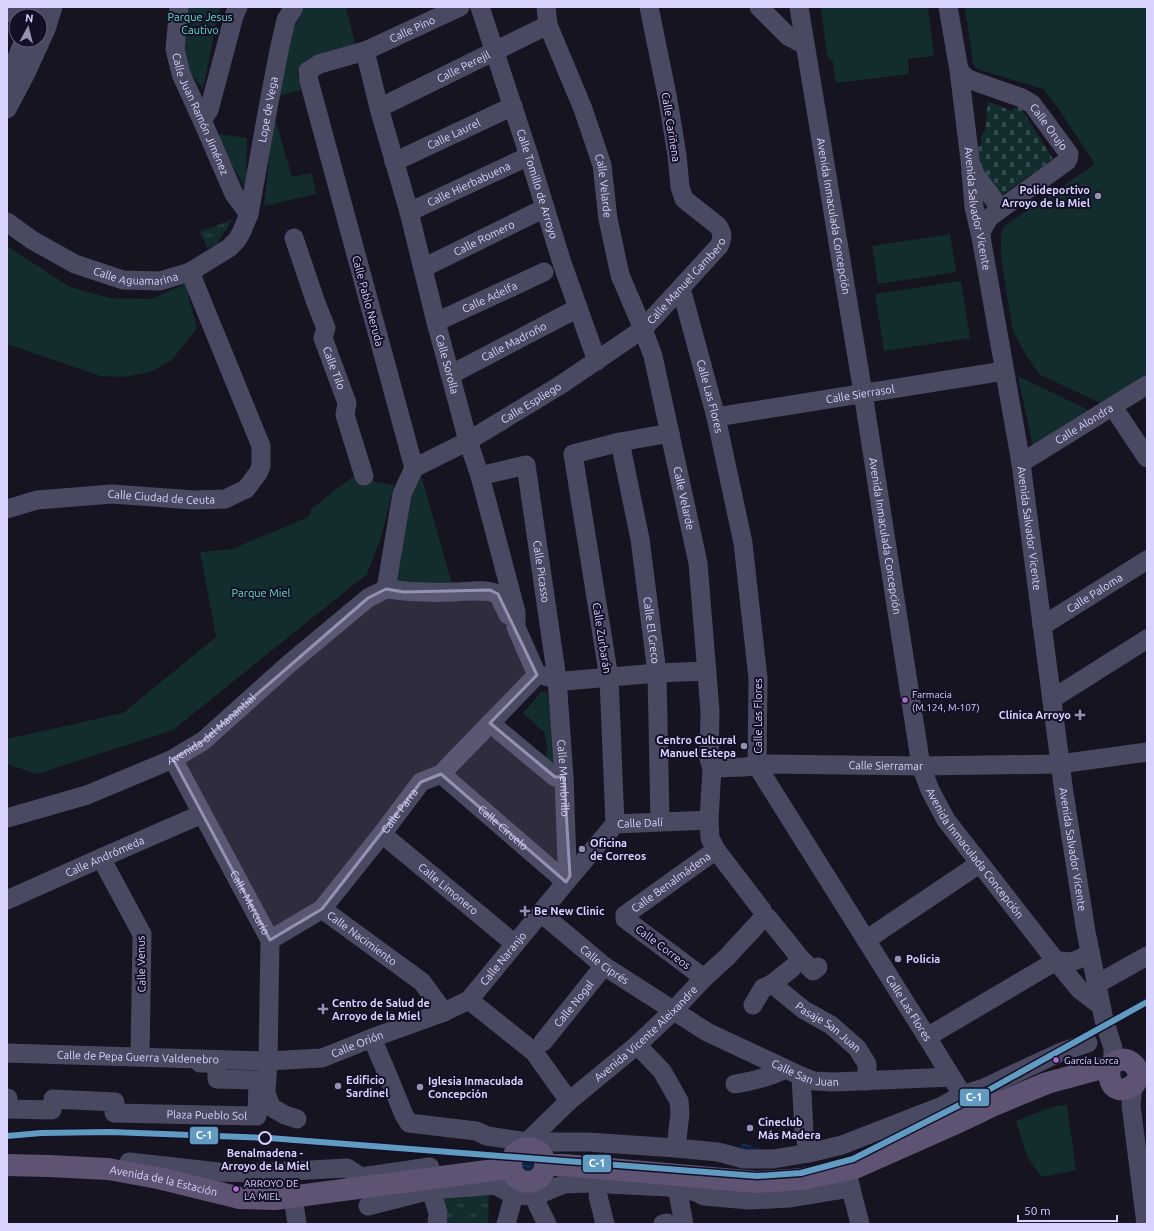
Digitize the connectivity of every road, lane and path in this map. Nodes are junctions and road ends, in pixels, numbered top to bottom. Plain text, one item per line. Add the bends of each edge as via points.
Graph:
1 (179, 7) edge
2 (238, 7) edge
3 (294, 7) edge
4 (460, 7) edge
5 (480, 7) edge
6 (649, 7) edge
7 (759, 7) edge
8 (799, 7) edge
9 (948, 7) edge
10 (547, 16) edge
11 (805, 45) junction
12 (21, 48) edge
13 (37, 48) edge
14 (365, 51) junction
15 (495, 51) junction
16 (959, 70) junction
17 (7, 76) edge
18 (513, 106) junction
19 (379, 108) junction
20 (7, 109) edge
21 (202, 120) junction
22 (529, 156) junction
23 (970, 160) junction
24 (394, 162) junction
25 (545, 208) junction
26 (1002, 208) junction
27 (409, 212) junction
28 (249, 214) junction
29 (7, 222) edge
30 (721, 231) joint
31 (981, 237) junction
32 (294, 238) dead end
33 (423, 268) junction
34 (190, 272) junction
35 (544, 272) dead end
36 (681, 288) junction
37 (578, 308) junction
38 (436, 322) junction
39 (643, 328) junction
40 (596, 361) junction
41 (1004, 371) junction
42 (450, 375) junction
43 (1147, 385) edge
44 (863, 393) junction
45 (1113, 407) junction
46 (716, 417) junction
47 (670, 432) junction
48 (468, 441) junction
49 (620, 442) junction
50 (1147, 458) edge
51 (1021, 463) junction
52 (414, 468) junction
53 (364, 476) dead end
54 (480, 476) junction
55 (7, 509) edge
56 (1147, 560) edge
57 (386, 589) junction
58 (1042, 626) junction
59 (516, 627) junction
60 (1147, 639) edge
61 (707, 671) junction
62 (657, 673) junction
63 (537, 675) junction
64 (609, 678) junction
65 (557, 679) junction
66 (1052, 699) junction
67 (490, 723) junction
68 (1147, 752) edge
69 (173, 759) junction
70 (1060, 764) junction
71 (757, 766) junction
72 (921, 766) junction
73 (712, 768) junction
74 (441, 774) junction
75 (564, 777) junction
76 (202, 814) junction
77 (7, 818) edge
78 (709, 820) junction
79 (660, 821) junction
80 (615, 824) junction
81 (382, 834) junction
82 (716, 850) junction
83 (101, 858) junction
84 (980, 864) junction
85 (568, 879) junction
86 (7, 900) edge
87 (322, 908) junction
88 (540, 913) junction
89 (625, 915) joint
90 (764, 917) junction
91 (270, 940) junction
92 (866, 940) junction
93 (516, 944) junction
94 (1090, 952) junction
95 (1147, 956) edge
96 (1056, 961) junction
97 (796, 963) junction
98 (604, 966) junction
99 (818, 967) dead end
100 (704, 978) junction
101 (772, 984) junction
102 (1097, 984) junction
103 (469, 1000) junction
104 (752, 1005) dead end
105 (1101, 1006) junction
106 (674, 1010) junction
107 (444, 1012) junction
108 (928, 1037) junction
109 (372, 1038) junction
110 (543, 1042) dead end
111 (1088, 1043) dead end
112 (637, 1045) junction
113 (7, 1053) edge
114 (7, 1057) edge
115 (140, 1057) junction
116 (268, 1061) junction
117 (793, 1072) junction
118 (1128, 1074) edge
119 (951, 1077) junction
120 (868, 1081) junction
121 (735, 1084) dead end
122 (962, 1095) junction
123 (7, 1098) edge
124 (569, 1100) junction
125 (974, 1114) junction
126 (297, 1119) dead end
127 (527, 1145) junction
128 (676, 1148) junction
129 (808, 1153) junction
130 (129, 1162) dead end
131 (7, 1165) edge
132 (545, 1165) junction
133 (430, 1167) dead end
134 (510, 1168) junction
135 (849, 1179) junction
136 (676, 1182) junction
137 (431, 1190) junction
138 (514, 1195) junction
139 (535, 1196) junction
140 (598, 1196) dead end
141 (293, 1197) junction
142 (368, 1206) dead end
143 (297, 1224) edge
144 (437, 1224) edge
145 (506, 1224) edge
146 (547, 1224) edge
147 (605, 1224) edge
148 (671, 1224) edge
149 (860, 1224) edge
150 (1146, 1224) edge

1 - 21 street, Calle Juan Ramón Jiménez via 175,49 181,74
2 - 21 street via 209,110
3 - 28 street, Lope de Vega via 286,20 280,46
4 - 14 street, Calle Pino
5 - 15 street, Calle Tomillo de Arroyo
6 - 30 street, Calle Cariñena via 668,100 680,187 684,199
7 - 11 street via 788,36
8 - 11 street, Avenida Inmaculada Concepción
9 - 16 street, Avenida Salvador Vicente
10 - 15 street, Calle Perejil
10 - 39 street, Calle Velarde via 602,165 608,219 620,275
11 - 44 street, Avenida Inmaculada Concepción
12 - 17 street
13 - 20 street
14 - 19 street, Calle Sorolla
14 - 52 street, Calle Pablo Neruda via 320,64 308,71 309,81
15 - 18 street, Calle Tomillo de Arroyo
15 - 19 street, Calle Perejil
16 - 23 street, Avenida Salvador Vicente
16 - 26 street, Calle Orujo via 968,79 1032,104 1069,154 1067,161
18 - 22 street, Calle Tomillo de Arroyo
18 - 24 street, Calle Laurel
19 - 24 street, Calle Sorolla
21 - 28 street, Calle Juan Ramón Jiménez via 234,194
22 - 25 street, Calle Tomillo de Arroyo
22 - 27 street, Calle Hierbabuena
23 - 26 street via 976,176
23 - 31 street, Avenida Salvador Vicente via 974,207
24 - 27 street, Calle Sorolla
25 - 33 street, Calle Romero
25 - 37 street, Calle Tomillo de Arroyo
26 - 31 street, Calle Orujo via 986,222
27 - 33 street, Calle Sorolla
28 - 34 street, Calle Aguamarina via 237,240 229,248
29 - 34 street, Calle Aguamarina via 32,240 75,264 123,280 160,281
30 - 36 street, Calle Manuel Gambero via 723,238 719,246
31 - 41 street, Avenida Salvador Vicente
32 - 53 street, Calle Tilo via 326,328 323,338 347,403 345,415
33 - 38 street, Calle Sorolla
34 - 55 street, Calle Ciudad de Ceuta via 261,446 261,466 246,489 225,499 194,500 112,494 37,500
35 - 38 street, Calle Adelfa
36 - 39 street, Calle Manuel Gambero
36 - 46 street, Calle Las Flores
37 - 40 street, Calle Tomillo de Arroyo
37 - 42 street, Calle Madroño
38 - 42 street, Calle Sorolla
39 - 40 street, Calle Espliego
39 - 47 street, Calle Velarde via 654,356
40 - 48 street, Calle Espliego
41 - 44 street, Calle Sierrasol
41 - 51 street, Avenida Salvador Vicente
42 - 48 street, Calle Sorolla
43 - 45 street, Calle Alondra
44 - 46 street, Calle Sierrasol
44 - 72 street, Avenida Inmaculada Concepción
45 - 50 street
45 - 51 street, Calle Alondra
46 - 71 street, Calle Las Flores via 744,551 758,678
47 - 49 street
47 - 61 street, Calle Velarde via 698,563
48 - 52 street, Calle Espliego
48 - 54 street, Calle Sorolla
49 - 62 street, Calle El Greco via 640,539
49 - 64 street, Calle Zurbarán via 572,454
51 - 58 street, Avenida Salvador Vicente
52 - 57 street via 402,494
54 - 59 street, Calle Sorolla via 516,612
54 - 65 street, Calle Picasso via 526,465
56 - 58 street, Calle Paloma
57 - 59 street via 412,592 490,590 498,594
57 - 69 street, Avenida del Manantial via 368,598 203,741
58 - 66 street, Avenida Salvador Vicente
59 - 63 street, Calle Sorolla
60 - 66 street
61 - 62 street
61 - 73 street, Calle Velarde
62 - 64 street
62 - 79 street, Calle El Greco
63 - 65 street
63 - 67 street, Calle Parra
64 - 65 street via 565,681
64 - 80 street, Calle Zurbarán
65 - 75 street, Calle Membrillo
66 - 70 street, Avenida Salvador Vicente
67 - 74 street, Calle Parra
67 - 75 street via 555,777
68 - 70 street, Calle Sierramar
69 - 76 street, Calle Mercurio
69 - 77 street, Avenida del Manantial via 87,795
70 - 72 street, Calle Sierramar
70 - 94 street, Avenida Salvador Vicente
71 - 72 street, Calle Sierramar
71 - 73 street, Calle Sierramar
71 - 92 street, Calle Las Flores
72 - 84 street, Avenida Inmaculada Concepción via 946,820
73 - 78 street, Calle Velarde
74 - 81 street, Calle Parra via 421,782
74 - 85 street, Calle Ciruelo
75 - 85 street, Calle Membrillo
76 - 83 street, Calle Andrómeda
76 - 91 street, Calle Mercurio
78 - 79 street, Calle Dalí
78 - 82 street, Calle Velarde via 710,838
79 - 80 street, Calle Dalí
80 - 85 street, Calle Dalí
81 - 87 street, Calle Parra
81 - 93 street, Calle Limonero
82 - 89 street, Calle Benalmádena
82 - 90 street, Calle Velarde via 762,910
83 - 86 street, Calle Andrómeda
83 - 115 street, Calle Venus via 142,934
84 - 92 street
84 - 96 street, Avenida Inmaculada Concepción
85 - 88 street, Calle Naranjo
87 - 91 street, Calle Nacimiento
87 - 107 street, Calle Nacimiento via 422,982
88 - 93 street, Calle Naranjo
88 - 98 street, Calle Ciprés
89 - 100 street, Calle Correos via 625,919
90 - 97 street, Calle Velarde via 768,918
90 - 100 street, Avenida Vicente Aleixandre
91 - 116 street, Calle Mercurio
92 - 108 street, Calle Las Flores
93 - 103 street, Calle Naranjo
94 - 96 street via 1075,961
94 - 102 street, Avenida Salvador Vicente
95 - 102 street
96 - 105 street, Avenida Inmaculada Concepción via 1080,990
96 - 108 street
97 - 99 street, Calle Velarde via 813,971
97 - 101 street
98 - 106 street, Calle Ciprés
98 - 110 street, Calle Nogal
100 - 106 street, Avenida Vicente Aleixandre
101 - 104 street via 763,988
101 - 120 street, Pasaje San Juan via 804,1010 831,1025 857,1048 867,1064
102 - 105 street, Avenida Salvador Vicente
103 - 107 street, Calle Naranjo
103 - 124 street via 534,1052
105 - 118 street, Avenida Salvador Vicente
106 - 112 street, Avenida Vicente Aleixandre
106 - 117 street, Calle San Juan via 707,1032
107 - 109 street, Calle Orión
108 - 119 street, Calle Las Flores
109 - 116 street, Calle Orión via 322,1058
109 - 127 street via 409,1123 476,1131
111 - 122 street
112 - 124 street, Avenida Vicente Aleixandre
112 - 128 street via 662,1071 679,1100
113 - 115 street, Calle de Pepa Guerra Valdenebro
114 - 123 street, Plaza Pueblo Sol via 217,1063 217,1079 258,1080 257,1116 114,1113 115,1102 53,1099 52,1110 8,1109
115 - 116 street, Calle de Pepa Guerra Valdenebro
116 - 126 street, Calle Mercurio via 266,1093 271,1107
117 - 120 street, Calle San Juan via 814,1081
117 - 121 street
117 - 129 street
118 - 125 main road via 1080,1075 1047,1083
118 - 150 street, Avenida Salvador Vicente
119 - 120 street, Calle San Juan
119 - 122 street, Calle Las Flores
122 - 125 street, Calle Las Flores
122 - 129 street via 942,1106 842,1145
124 - 127 street, Avenida Vicente Aleixandre
125 - 135 main road via 855,1168
127 - 128 street via 588,1142
127 - 132 main road via 542,1155
127 - 134 main road via 515,1152
128 - 129 street via 718,1152 744,1158 773,1159
130 - 133 street via 253,1173 347,1168 361,1177
131 - 141 main road, Avenida de la Estación via 108,1169 240,1198
132 - 134 main road via 541,1176 532,1182 520,1181
132 - 136 main road via 564,1165
134 - 141 main road, Avenida de la Estación
135 - 136 main road
135 - 149 street
136 - 139 street via 564,1184
136 - 148 street
137 - 138 street via 495,1185
137 - 142 street
137 - 144 street via 438,1213
138 - 139 street
138 - 145 street
139 - 146 street
140 - 147 street
141 - 143 street

